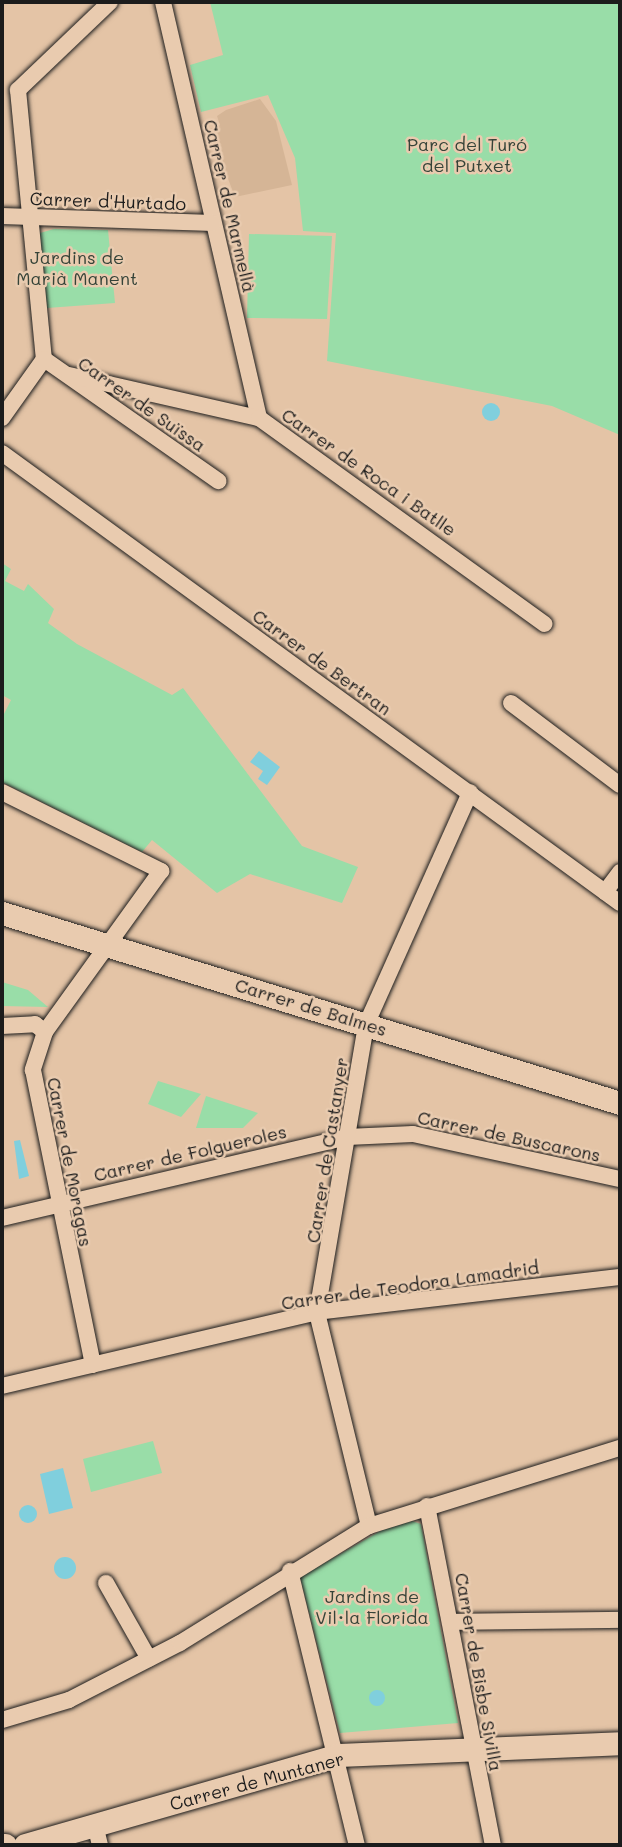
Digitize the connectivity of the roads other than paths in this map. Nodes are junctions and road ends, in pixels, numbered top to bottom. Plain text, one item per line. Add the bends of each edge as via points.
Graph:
1 (110, 2) edge
2 (163, 2) edge
3 (10, 88) edge
4 (2, 216) edge
5 (28, 217) junction
6 (213, 223) junction
7 (44, 359) junction
8 (69, 375) junction
9 (2, 418) edge
10 (259, 418) junction
11 (2, 453) edge
12 (218, 481) dead end
13 (545, 624) dead end
14 (511, 703) dead end
15 (620, 785) edge
16 (2, 792) edge
17 (470, 792) junction
18 (620, 872) edge
19 (605, 892) junction
20 (620, 903) edge
21 (2, 913) edge
22 (108, 944) junction
23 (366, 1025) junction
24 (2, 1026) edge
25 (45, 1032) junction
26 (620, 1103) edge
27 (347, 1137) junction
28 (620, 1179) edge
29 (59, 1204) junction
30 (2, 1218) edge
31 (620, 1277) edge
32 (317, 1312) junction
33 (93, 1365) junction
34 (2, 1386) edge
35 (620, 1448) edge
36 (428, 1506) junction
37 (369, 1526) junction
38 (290, 1571) junction
39 (106, 1583) dead end
40 (620, 1620) edge
41 (450, 1622) junction
42 (149, 1659) junction
43 (2, 1720) edge
44 (620, 1743) edge
45 (473, 1745) junction
46 (338, 1755) junction
47 (97, 1835) edge
48 (25, 1845) edge
49 (357, 1845) edge
50 (493, 1845) edge

1 - 3 street
2 - 6 street, Carrer de Marmellà
3 - 5 street
4 - 5 street, Carrer d'Hurtado
5 - 6 street, Carrer d'Hurtado
5 - 7 street
6 - 10 street, Carrer de Marmellà
7 - 8 street, Carrer de Suïssa
7 - 9 street
8 - 10 street, Carrer de Roca i Batlle
8 - 12 street, Carrer de Suïssa
10 - 13 street, Carrer de Roca i Batlle
11 - 17 street, Carrer de Bertran
14 - 15 street
16 - 22 street, Carrer de Moragas via 161,872
17 - 19 street, Carrer de Bertran
17 - 23 street, Carrer de Castanyer
18 - 19 street
19 - 20 street, Carrer de Bertran
21 - 22 main road, Carrer de Balmes
22 - 23 main road, Carrer de Balmes
22 - 25 street, Carrer de Moragas
23 - 26 main road, Carrer de Balmes
23 - 27 street, Carrer de Castanyer
24 - 25 street via 35,1024
25 - 29 street, Carrer de Moragas via 33,1081
27 - 28 street, Carrer de Buscarons via 413,1134
27 - 29 street, Carrer de Folgueroles
27 - 32 street, Carrer de Castanyer
29 - 30 street, Carrer de Folgueroles
29 - 33 street, Carrer de Moragas
31 - 32 street, Carrer de Teodora Lamadrid
32 - 33 street, Carrer de Teodora Lamadrid
32 - 37 street, Carrer de Castanyer
33 - 34 street, Carrer de Teodora Lamadrid
35 - 36 street
36 - 37 street
36 - 41 street, Carrer de Bisbe Sivilla
37 - 38 street
38 - 42 street
38 - 46 street
39 - 42 street
40 - 41 street
41 - 45 street, Carrer de Bisbe Sivilla
42 - 43 street via 69,1700
44 - 45 main road, Carrer de Muntaner
45 - 46 main road, Carrer de Muntaner
45 - 50 street, Carrer de Bisbe Sivilla
46 - 47 main road, Carrer de Muntaner
46 - 49 street
47 - 48 main road, Carrer de Muntaner

